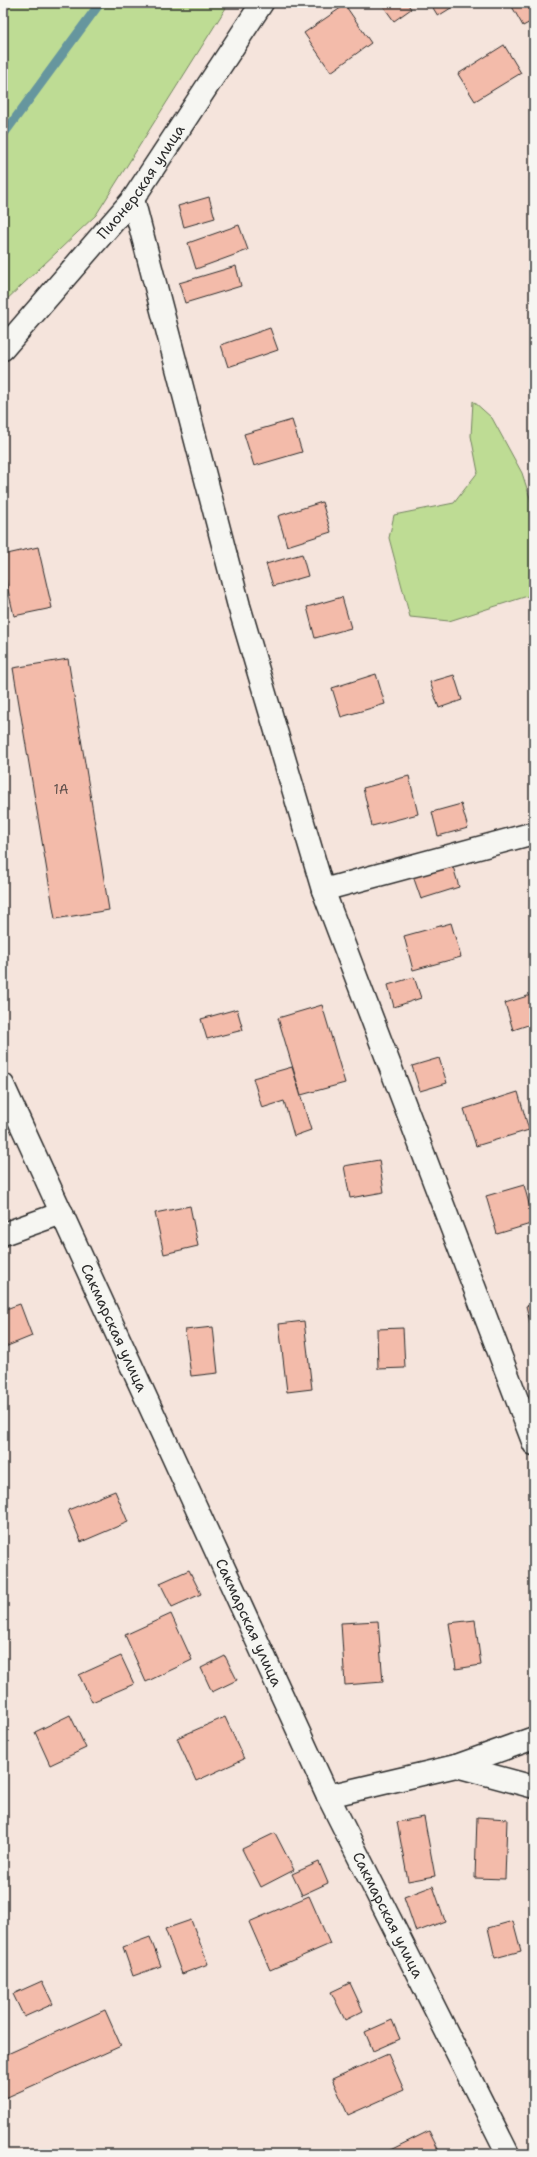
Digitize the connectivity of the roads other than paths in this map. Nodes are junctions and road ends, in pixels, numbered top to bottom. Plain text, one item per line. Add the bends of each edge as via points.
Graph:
1 (262, 3) edge
2 (134, 199) junction
3 (3, 349) edge
4 (534, 833) edge
5 (323, 890) junction
6 (3, 1085) edge
7 (62, 1213) junction
8 (3, 1234) edge
9 (534, 1444) edge
10 (534, 1738) edge
11 (456, 1766) junction
12 (534, 1788) edge
13 (328, 1796) junction
14 (508, 2154) edge

1 - 2 street, Пионерская улица
2 - 3 street, Пионерская улица
2 - 5 street via 239,606
4 - 5 street
5 - 9 street
6 - 7 street, Сакмарская улица
7 - 8 street
7 - 13 street, Сакмарская улица
10 - 11 street
11 - 12 street
11 - 13 street
13 - 14 street, Сакмарская улица

